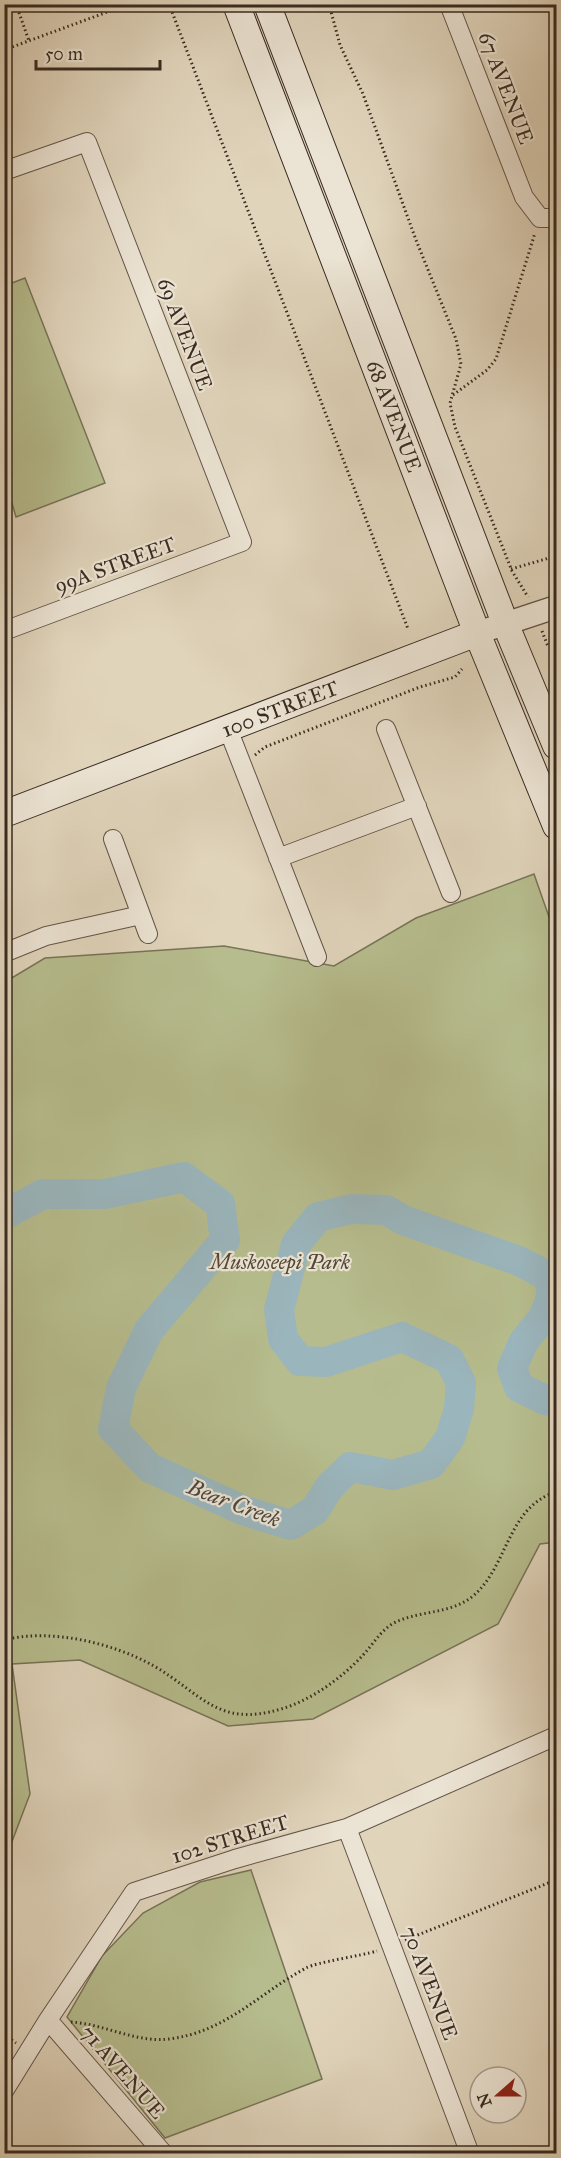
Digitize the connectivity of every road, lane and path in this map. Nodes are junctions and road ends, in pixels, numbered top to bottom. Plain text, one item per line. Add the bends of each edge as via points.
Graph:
1 (16, 4) edge
2 (129, 4) edge
3 (169, 4) edge
4 (236, 4) edge
5 (267, 4) edge
6 (329, 4) edge
7 (449, 4) edge
8 (29, 41) junction
9 (4, 50) edge
10 (4, 171) edge
11 (548, 218) edge
12 (452, 396) junction
13 (242, 542) joint
14 (556, 556) edge
15 (511, 569) junction
16 (528, 597) dead end
17 (556, 607) edge
18 (506, 623) junction
19 (408, 629) dead end
20 (4, 631) edge
21 (477, 633) junction
22 (547, 644) dead end
23 (556, 655) edge
24 (462, 669) dead end
25 (228, 729) junction
26 (386, 729) dead end
27 (556, 746) edge
28 (246, 775) junction
29 (417, 806) junction
30 (4, 814) edge
31 (556, 826) edge
32 (113, 839) dead end
33 (278, 858) junction
34 (451, 893) dead end
35 (141, 915) junction
36 (148, 934) dead end
37 (4, 953) edge
38 (317, 957) dead end
39 (556, 1492) edge
40 (4, 1640) edge
41 (556, 1736) edge
42 (347, 1828) junction
43 (556, 1880) edge
44 (403, 1941) dead end
45 (379, 1951) dead end
46 (48, 2020) junction
47 (4, 2091) edge
48 (164, 2154) edge
49 (470, 2154) edge

1 - 8 path
2 - 8 path
3 - 19 path
4 - 21 main road, 68 AVENUE
5 - 18 main road, 68 AVENUE
6 - 12 path via 340,45 363,94 456,339 460,364
7 - 11 street, 67 AVENUE via 524,197
8 - 9 path
10 - 13 street, 69 AVENUE via 87,142
11 - 12 path via 496,359
12 - 15 path via 450,412 455,427
13 - 20 street, 99A STREET
14 - 15 path
15 - 16 path
17 - 18 street, 100 STREET
18 - 21 street, 100 STREET
18 - 27 main road, 68 AVENUE
21 - 25 main road, 100 STREET
21 - 31 main road, 68 AVENUE
22 - 23 path
24 - 28 path via 455,677 265,747 255,755
25 - 28 street
25 - 30 main road, 100 STREET
26 - 29 street
28 - 33 street
29 - 33 street
29 - 34 street
32 - 35 street
33 - 38 street
35 - 36 street
35 - 37 street via 46,936
39 - 40 path via 526,1512 506,1540 494,1570 472,1597 447,1609 396,1622 345,1672 316,1692 280,1709 241,1715 226,1712 153,1665 98,1644 42,1635
41 - 42 street, 102 STREET
42 - 46 street, 102 STREET via 134,1892
42 - 49 street, 70 AVENUE
43 - 44 path
45 - 46 path via 308,1966 223,2024 192,2034 168,2039 143,2038 89,2023
46 - 47 street, 102 STREET
46 - 48 street, 71 AVENUE

